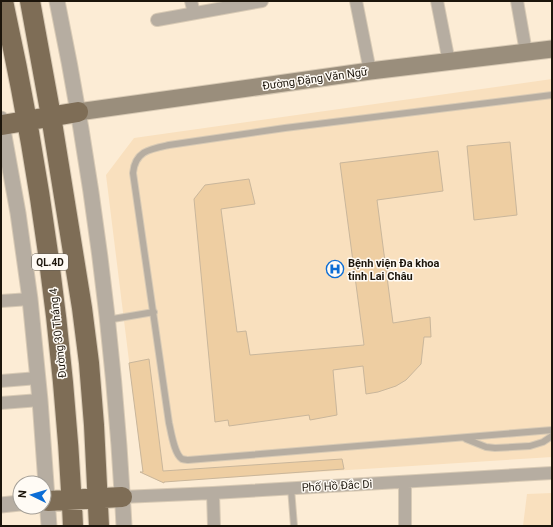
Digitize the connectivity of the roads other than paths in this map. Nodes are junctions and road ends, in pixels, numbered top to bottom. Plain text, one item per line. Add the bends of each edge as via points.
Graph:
1 (3, 1) edge
2 (30, 1) edge
3 (57, 1) edge
4 (262, 1) edge
5 (356, 1) edge
6 (437, 1) edge
7 (517, 1) edge
8 (192, 7) edge
9 (157, 20) dead end
10 (552, 49) edge
11 (526, 52) junction
12 (449, 62) junction
13 (370, 72) junction
14 (552, 94) edge
15 (78, 112) junction
16 (51, 116) junction
17 (27, 120) junction
18 (1, 123) edge
19 (6, 167) edge
20 (30, 299) junction
21 (1, 301) edge
22 (154, 312) junction
23 (107, 320) junction
24 (38, 378) junction
25 (1, 380) edge
26 (40, 400) junction
27 (1, 403) edge
28 (552, 430) edge
29 (552, 436) edge
30 (464, 438) junction
31 (552, 473) edge
32 (44, 475) edge
33 (405, 482) junction
34 (292, 488) junction
35 (213, 493) junction
36 (122, 497) junction
37 (98, 498) junction
38 (72, 500) junction
39 (52, 501) edge
40 (12, 504) edge
41 (1, 505) edge
42 (48, 515) edge
43 (49, 526) edge
44 (73, 526) edge
45 (99, 526) edge
46 (124, 526) edge
47 (214, 526) edge
48 (294, 526) edge
49 (405, 526) edge

1 - 17 highway, Đường 30 Tháng 4 / QL.4D
2 - 16 highway, QL.4D
3 - 15 street
4 - 8 street
5 - 13 street
6 - 12 street
7 - 11 street
8 - 9 street
10 - 11 main road, Đường Đặng Văn Ngữ
11 - 12 main road, Đường Đặng Văn Ngữ
12 - 13 main road, Đường Đặng Văn Ngữ
13 - 15 main road, Đường Đặng Văn Ngữ
14 - 22 lane via 285,128 151,149 136,159 133,173
15 - 16 highway
15 - 23 street
16 - 17 highway
16 - 37 highway, QL.4D via 89,363
17 - 18 highway
17 - 38 highway, Đường 30 Tháng 4 / QL.4D via 56,310
18 - 19 street, QL.4D
19 - 20 street, QL.4D via 18,213
20 - 21 street
20 - 24 street, QL.4D
22 - 23 lane
22 - 30 lane via 174,447 182,459
23 - 36 street
24 - 25 street
24 - 26 street, QL.4D
26 - 27 street
26 - 32 street, QL.4D
28 - 30 lane
29 - 30 lane via 530,446 495,448
31 - 33 street, Phố Hồ Đắc Di
33 - 34 street, Phố Hồ Đắc Di
33 - 49 street
34 - 35 street, Phố Hồ Đắc Di
34 - 48 lane
35 - 36 street, Phố Hồ Đắc Di
35 - 47 street
36 - 37 highway
36 - 46 street
37 - 38 highway
37 - 45 highway, QL.4D
38 - 39 highway
38 - 44 highway, Đường 30 Tháng 4 / QL.4D
40 - 41 street
42 - 43 street, QL.4D

